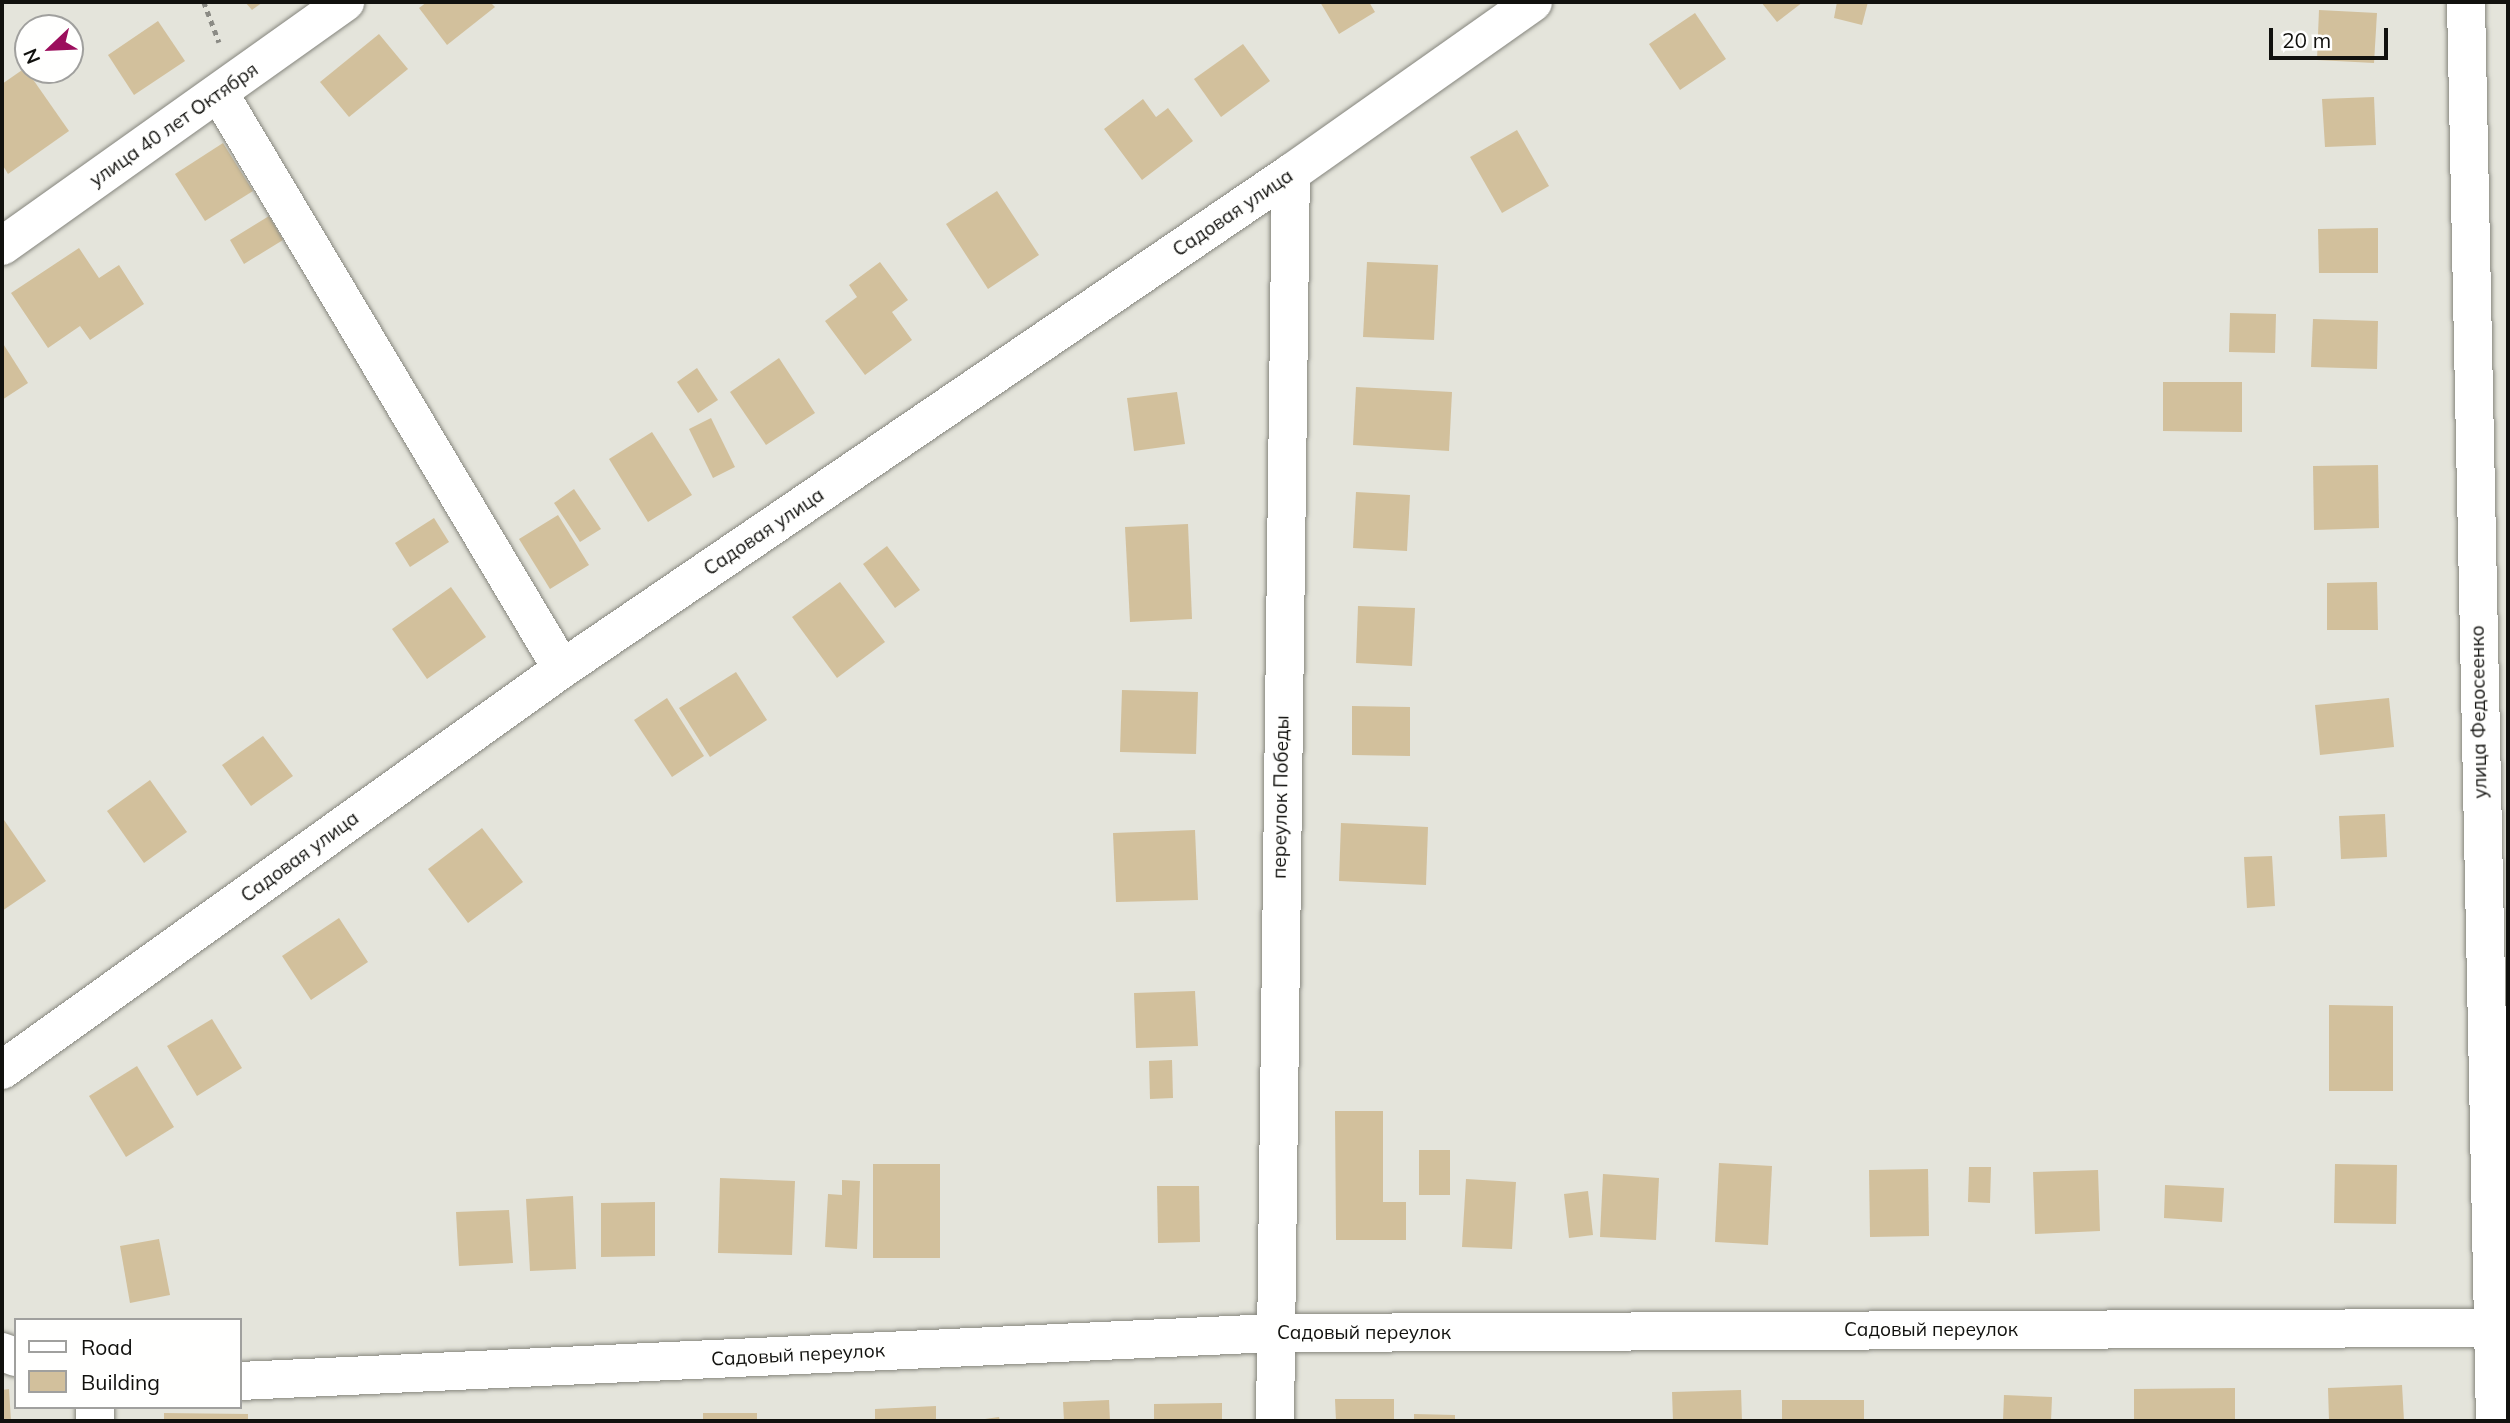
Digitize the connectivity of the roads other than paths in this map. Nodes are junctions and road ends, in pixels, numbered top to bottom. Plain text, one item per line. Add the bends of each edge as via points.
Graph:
1 (345, 2) edge
2 (1533, 2) edge
3 (2466, 2) edge
4 (219, 93) junction
5 (1291, 173) junction
6 (2, 246) edge
7 (562, 669) junction
8 (2, 1070) edge
9 (2489, 1328) junction
10 (1273, 1333) junction
11 (242, 1381) edge
12 (1275, 1421) edge
13 (2495, 1421) edge

1 - 4 street, улица 40 лет Октября
2 - 5 street, Садовая улица
3 - 9 street, улица Федосеенко
4 - 6 street, улица 40 лет Октября
4 - 7 street
5 - 7 street, Садовая улица
5 - 10 street, переулок Победы
7 - 8 street, Садовая улица
9 - 10 street, Садовый переулок
9 - 13 street, улица Федосеенко
10 - 11 street, Садовый переулок
10 - 12 street, переулок Победы

